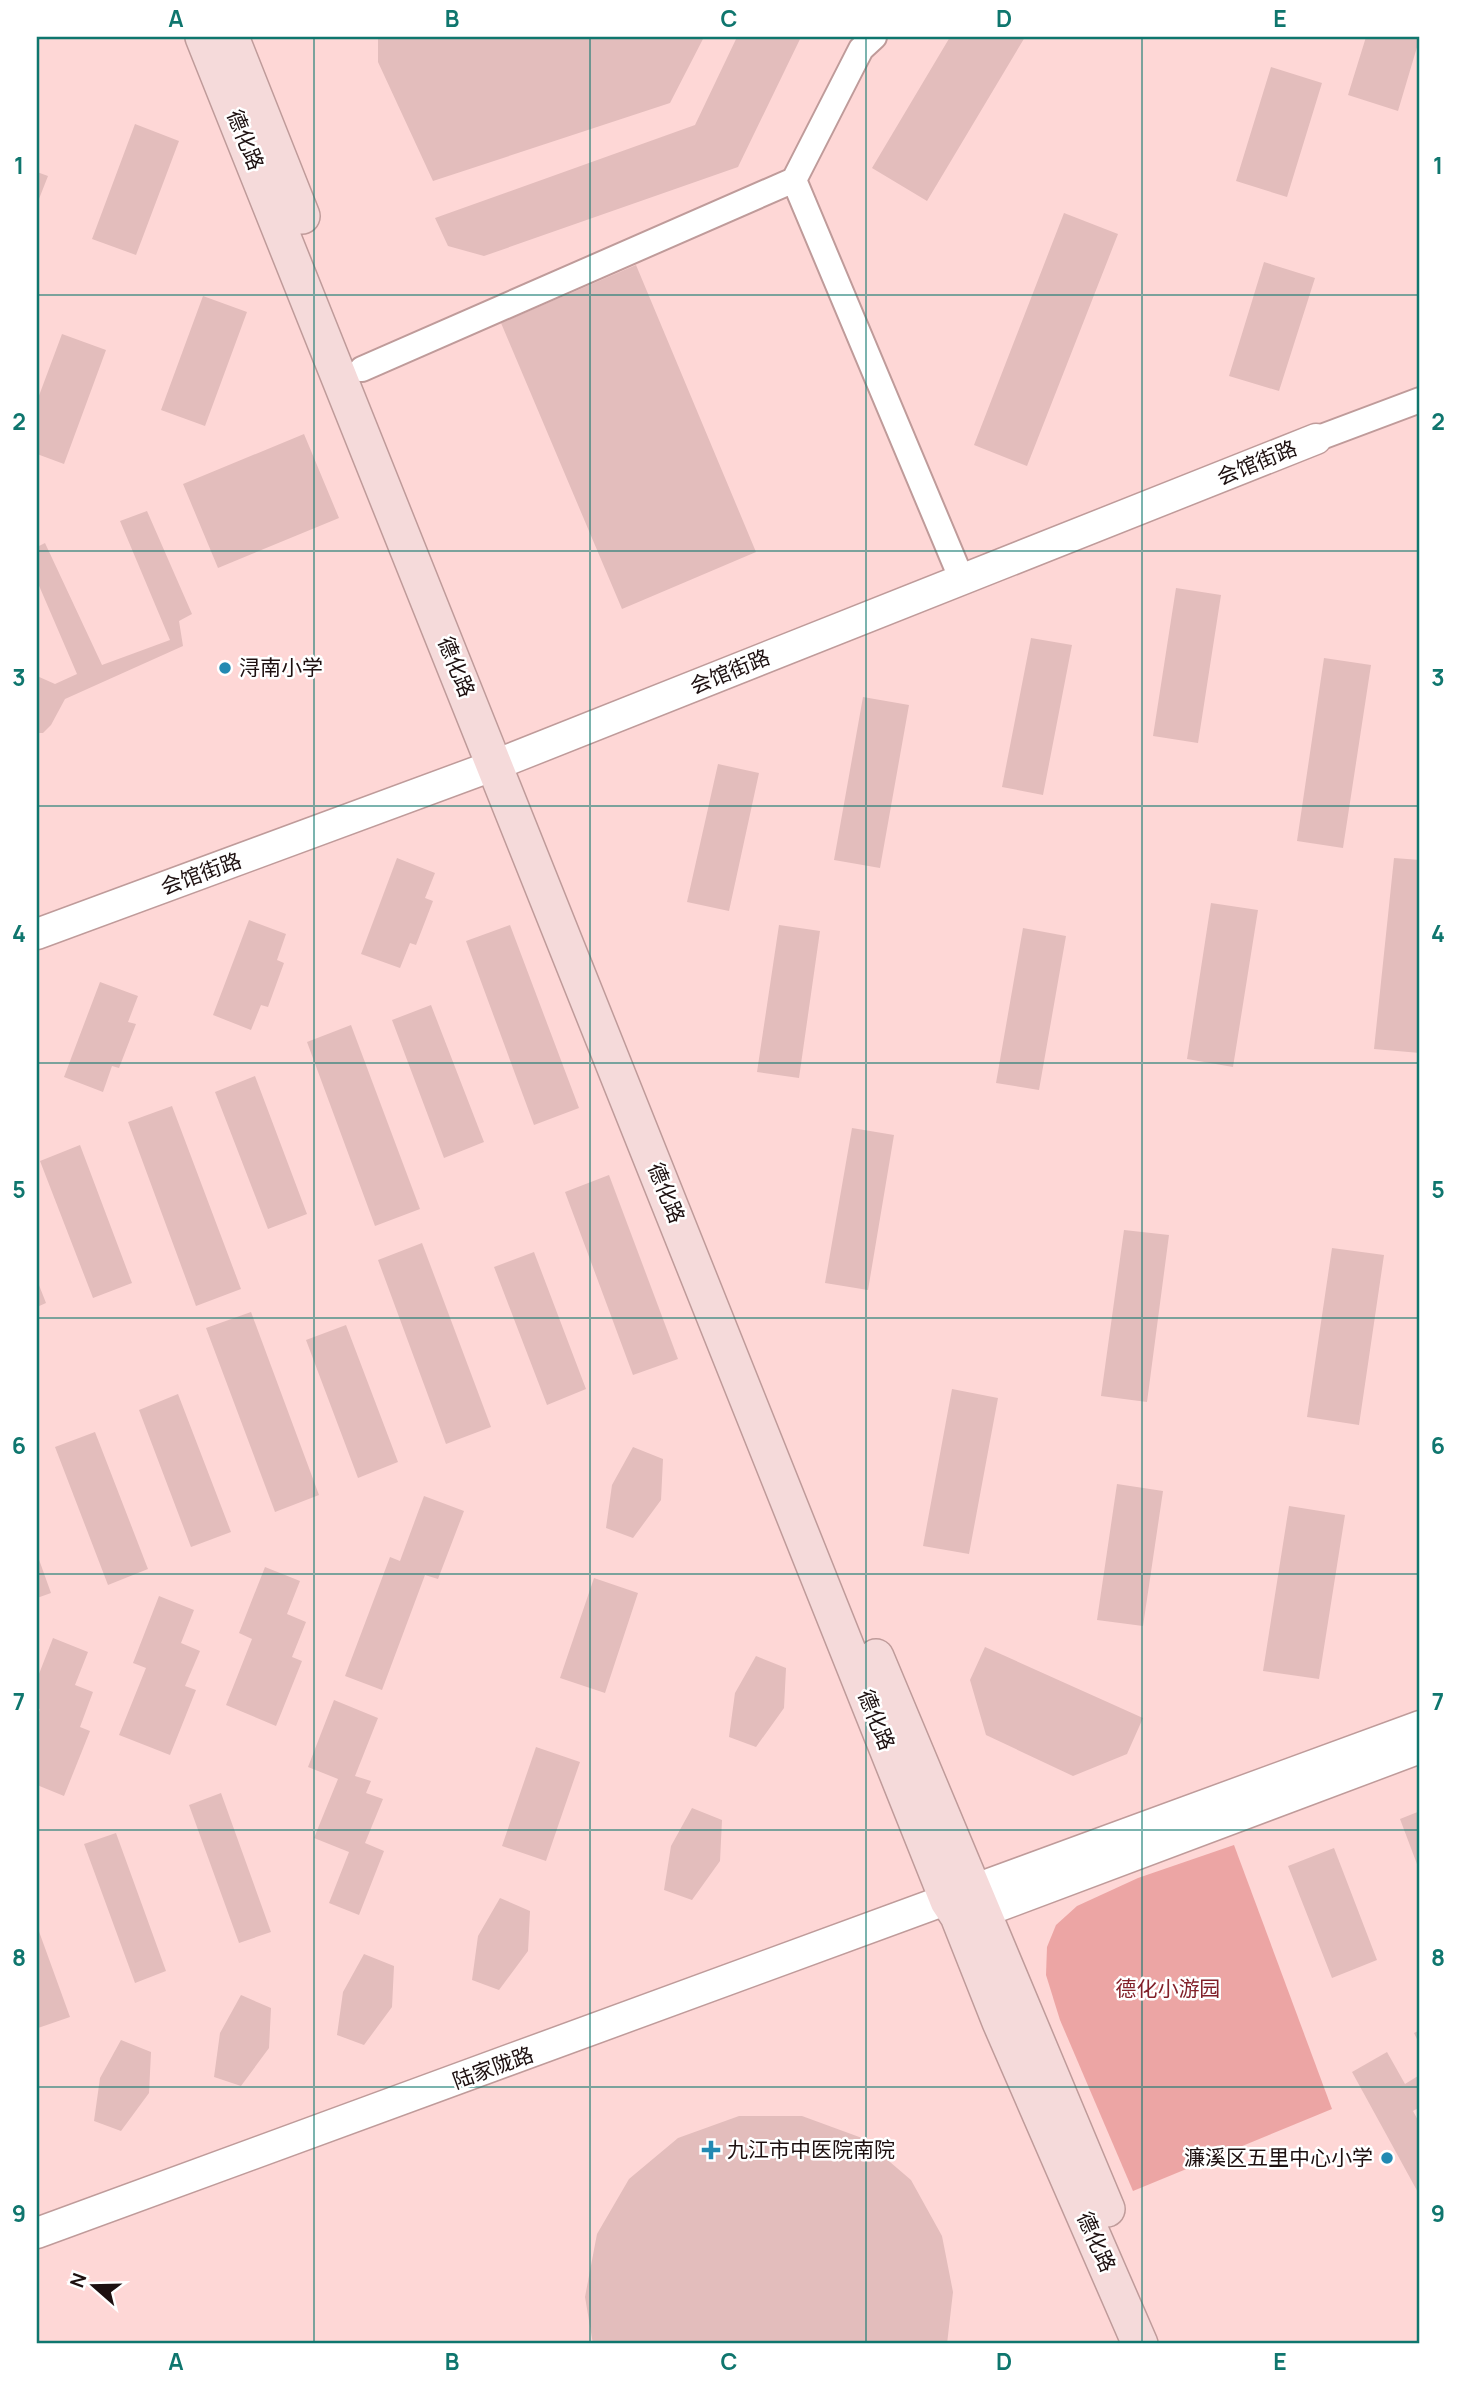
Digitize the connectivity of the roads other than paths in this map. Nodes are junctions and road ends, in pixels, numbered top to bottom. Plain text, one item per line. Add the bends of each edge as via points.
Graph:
1 (203, 37) edge
2 (231, 37) edge
3 (861, 41) edge
4 (794, 180) junction
5 (362, 369) junction
6 (1420, 400) edge
7 (1316, 439) joint
8 (962, 580) junction
9 (505, 761) junction
10 (37, 934) edge
11 (1420, 1726) edge
12 (1420, 1748) edge
13 (966, 1905) junction
14 (37, 2233) edge
15 (1140, 2344) edge
16 (1164, 2344) edge

1 - 9 main road, 德化路
2 - 5 main road, 德化路
3 - 4 street
4 - 5 street
4 - 8 street
5 - 9 main road, 德化路
6 - 7 street, 会馆街路
7 - 8 street, 会馆街路
8 - 9 street, 会馆街路
9 - 10 street, 会馆街路
9 - 13 main road, 德化路
11 - 13 street
12 - 13 street
13 - 14 street, 陆家陇路
13 - 15 main road, 德化路 via 1000,2022
13 - 16 main road, 德化路

